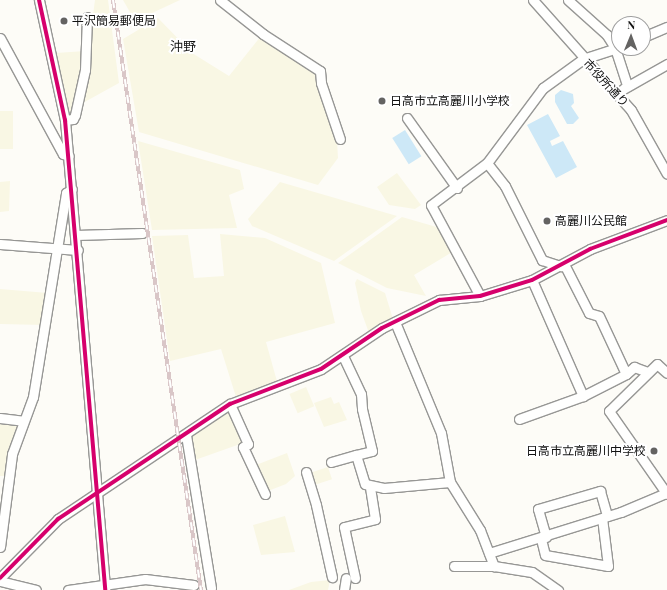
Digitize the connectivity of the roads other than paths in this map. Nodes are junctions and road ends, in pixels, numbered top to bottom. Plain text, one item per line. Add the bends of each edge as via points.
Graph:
1 (39, 0) edge
2 (220, 0) edge
3 (568, 0) edge
4 (537, 1) edge
5 (87, 17) dead end
6 (667, 27) edge
7 (651, 34) edge
8 (0, 38) edge
9 (611, 41) edge
10 (611, 50) edge
11 (619, 56) edge
12 (583, 59) junction
13 (667, 64) edge
14 (627, 86) junction
15 (617, 92) junction
16 (408, 118) dead end
17 (66, 120) junction
18 (340, 140) dead end
19 (69, 156) junction
20 (488, 163) junction
21 (667, 174) edge
22 (457, 188) junction
23 (72, 189) junction
24 (667, 220) edge
25 (142, 233) dead end
26 (76, 235) junction
27 (0, 244) edge
28 (58, 248) junction
29 (78, 250) junction
30 (562, 265) junction
31 (532, 280) junction
32 (480, 296) junction
33 (394, 322) junction
34 (343, 356) junction
35 (648, 372) junction
36 (667, 373) edge
37 (626, 374) junction
38 (583, 396) junction
39 (230, 404) junction
40 (0, 418) edge
41 (519, 419) dead end
42 (23, 421) junction
43 (186, 435) junction
44 (356, 455) junction
45 (331, 462) dead end
46 (306, 472) dead end
47 (450, 482) junction
48 (370, 487) junction
49 (96, 493) junction
50 (265, 494) dead end
51 (666, 494) edge
52 (604, 517) junction
53 (544, 538) junction
54 (0, 547) edge
55 (489, 553) junction
56 (454, 566) dead end
57 (494, 566) junction
58 (1, 577) edge
59 (332, 577) dead end
60 (194, 585) dead end
61 (104, 587) edge
62 (211, 588) dead end
63 (36, 590) edge
64 (68, 590) edge
65 (344, 590) edge
66 (558, 590) edge

1 - 17 street
2 - 18 street via 263,34 320,71 321,83
3 - 9 street
4 - 12 street, 市役所通り
5 - 17 street via 85,70 73,119
6 - 7 street
8 - 19 street via 63,154
10 - 12 street
11 - 14 street
12 - 15 street, 市役所通り
12 - 20 street via 543,88
13 - 14 street
14 - 15 street
15 - 21 street, 市役所通り via 637,119
16 - 22 street
17 - 19 street
19 - 23 street
20 - 22 street
20 - 30 street via 505,186 542,260
22 - 32 street via 431,205
23 - 26 street
23 - 28 street via 66,193
24 - 30 street via 590,249
25 - 26 street
26 - 29 street
27 - 28 street
28 - 29 street
28 - 42 street via 33,397
29 - 49 street
30 - 31 street
30 - 37 street via 589,313 599,316
31 - 32 street
31 - 38 street
32 - 33 street via 439,300
33 - 34 street
33 - 47 street via 441,433
34 - 39 street via 284,385
34 - 44 street via 361,394 372,451
35 - 36 street via 657,364
35 - 37 street via 634,367
35 - 51 street via 609,411
37 - 38 street
38 - 41 street
39 - 43 street
39 - 50 street via 248,444 243,447
40 - 42 street
42 - 54 street via 12,454
43 - 49 street
43 - 62 street
44 - 45 street
44 - 48 street via 365,484
46 - 59 street via 316,504
47 - 48 street
47 - 55 street via 480,530
48 - 65 street via 375,519 344,527 350,578
49 - 58 street via 58,519
49 - 61 street
51 - 52 street
52 - 53 street
52 - 53 street via 600,491 538,509
52 - 53 street via 608,566 545,555
53 - 55 street
55 - 57 street
56 - 57 street
57 - 66 street via 532,572
58 - 63 street
60 - 61 street via 145,579
61 - 64 street

